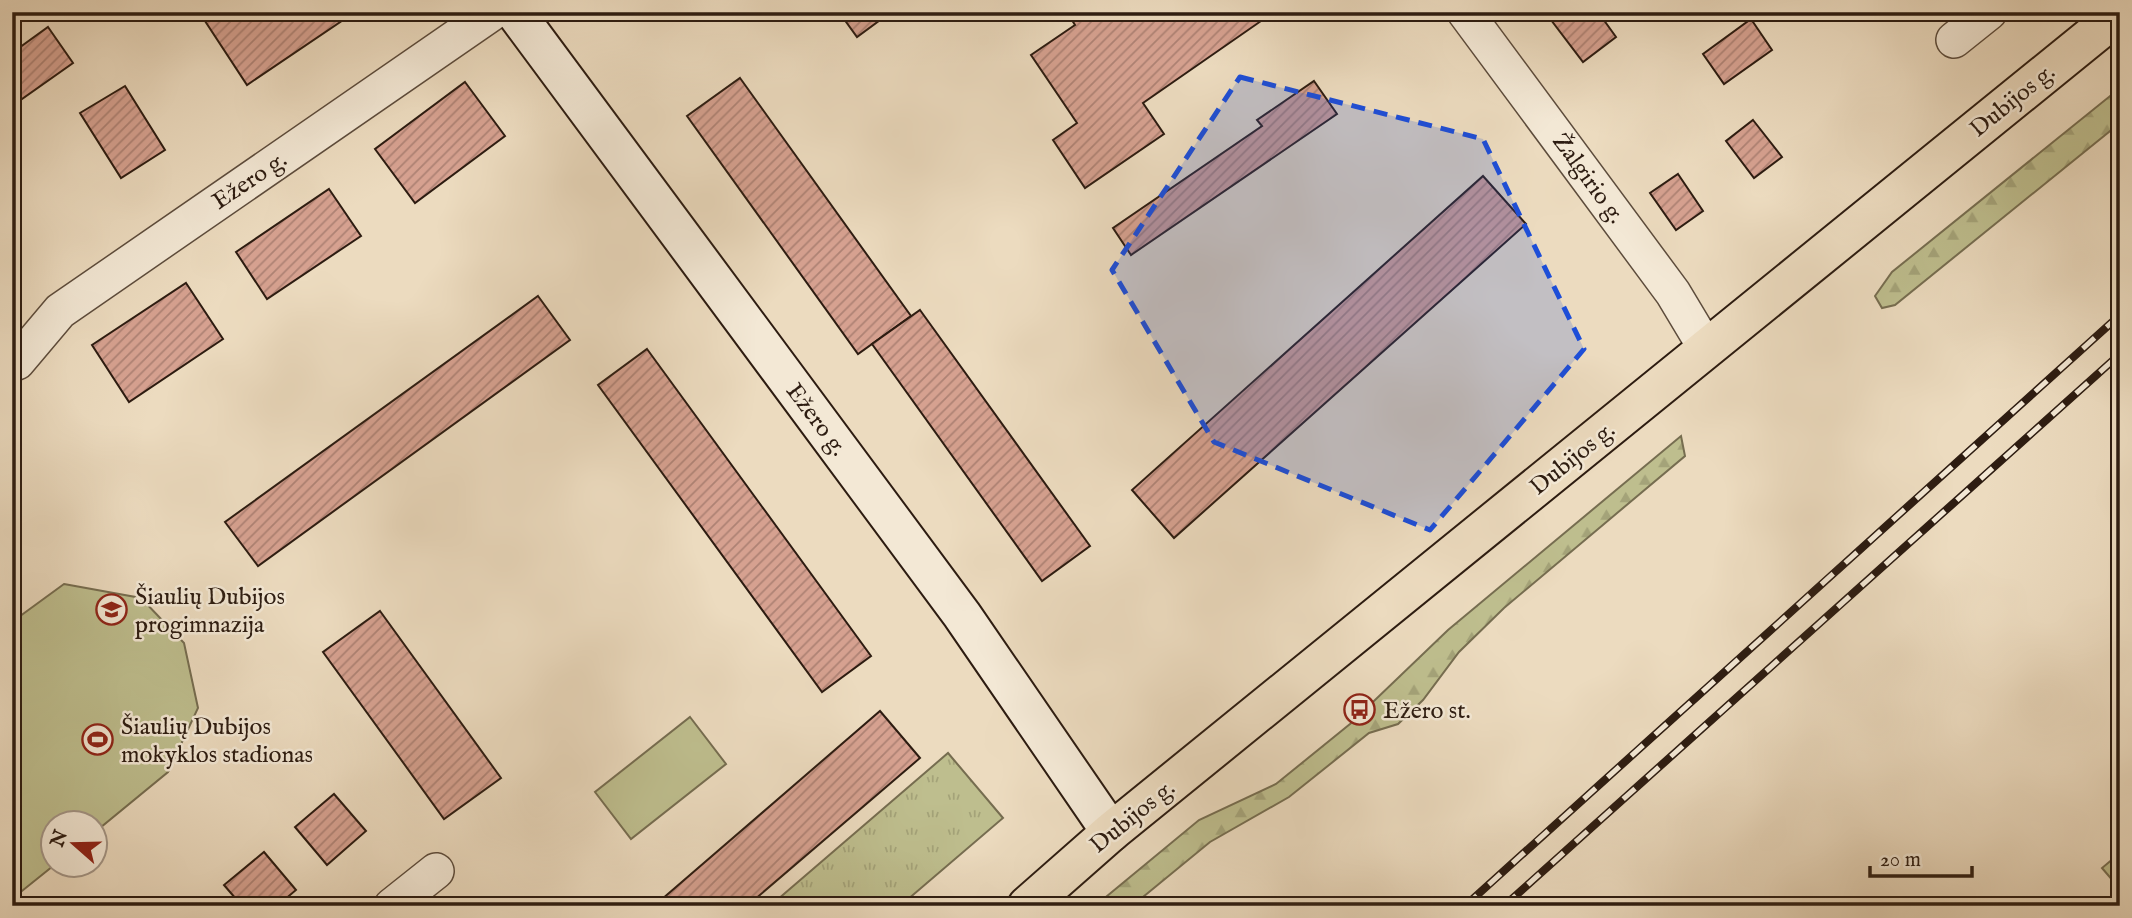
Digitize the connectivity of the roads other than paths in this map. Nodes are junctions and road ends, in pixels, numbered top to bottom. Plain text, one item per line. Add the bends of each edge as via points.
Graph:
1 (493, 12) edge
2 (515, 12) edge
3 (1465, 12) edge
4 (1989, 12) edge
5 (2120, 13) edge
6 (1954, 40) dead end
7 (1706, 348) junction
8 (18, 362) dead end
9 (1111, 832) junction
10 (436, 872) dead end
11 (392, 906) edge
12 (1027, 906) edge

1 - 8 street, Ežero g. via 60,311
2 - 9 main road, Ežero g. via 962,615
3 - 7 street, Žalgirio g. via 1672,293
4 - 6 street
5 - 7 main road, Dubijos g.
7 - 9 main road, Dubijos g.
9 - 12 main road, Dubijos g.
10 - 11 street

